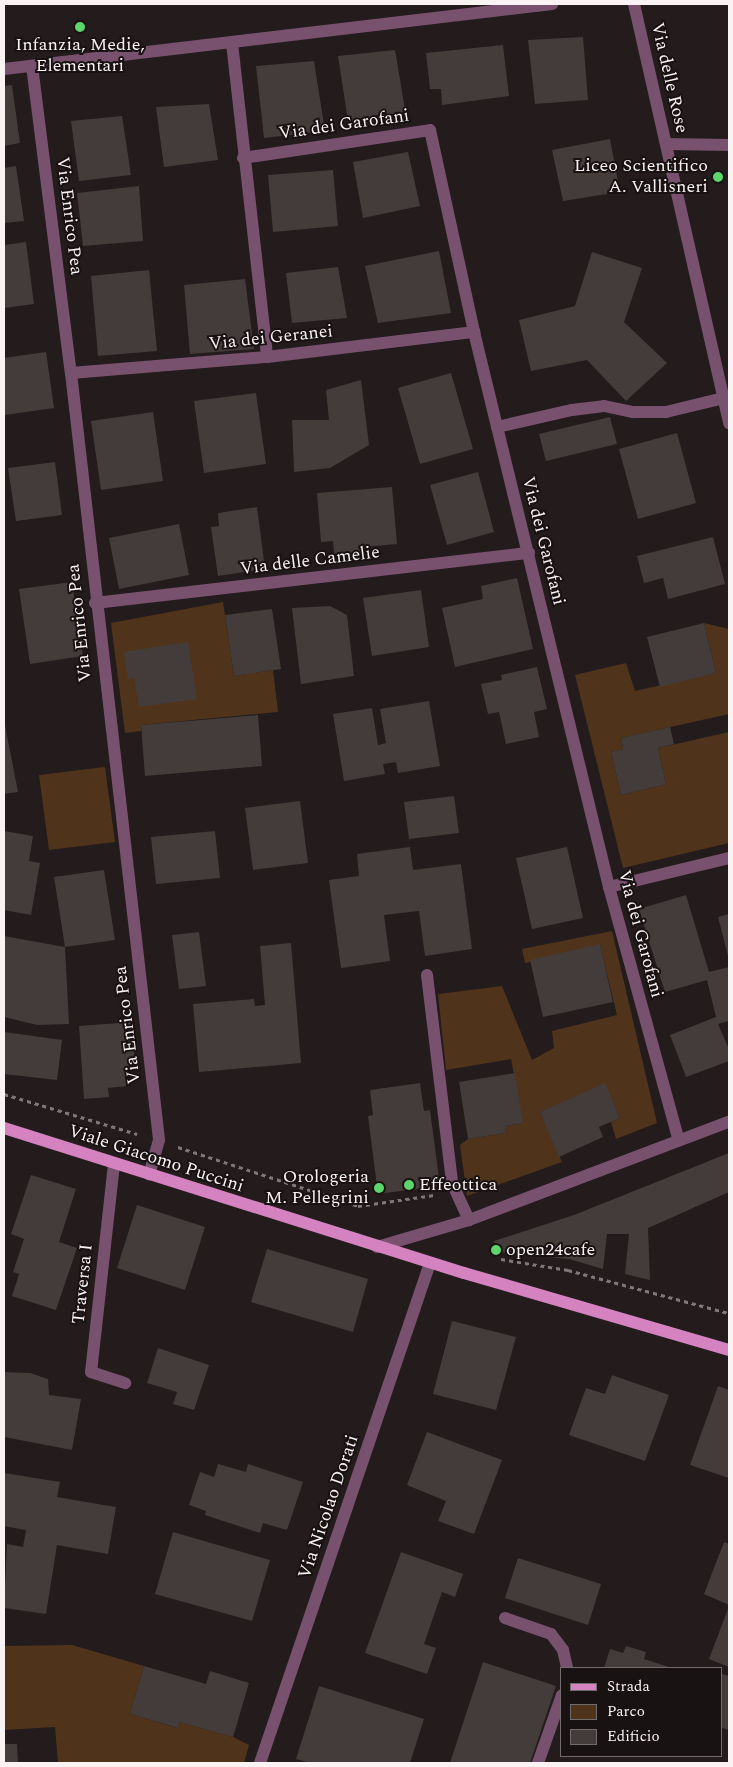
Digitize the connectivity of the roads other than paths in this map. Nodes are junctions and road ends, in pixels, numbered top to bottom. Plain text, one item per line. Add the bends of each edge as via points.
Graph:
1 (552, 4) edge
2 (634, 4) edge
3 (232, 43) junction
4 (32, 66) junction
5 (4, 69) edge
6 (666, 144) junction
7 (729, 145) edge
8 (243, 158) junction
9 (474, 332) junction
10 (267, 357) junction
11 (72, 373) junction
12 (724, 398) junction
13 (729, 423) edge
14 (497, 427) junction
15 (529, 553) junction
16 (95, 603) junction
17 (729, 858) edge
18 (608, 887) junction
19 (427, 975) dead end
20 (729, 1122) edge
21 (4, 1128) edge
22 (679, 1141) junction
23 (114, 1164) junction
24 (150, 1175) junction
25 (469, 1220) junction
26 (377, 1247) junction
27 (430, 1263) junction
28 (729, 1350) edge
29 (125, 1383) dead end
30 (505, 1618) dead end
31 (567, 1667) edge
32 (560, 1701) edge
33 (260, 1763) edge
34 (538, 1763) edge

1 - 3 street
2 - 6 street, Via delle Rose
3 - 4 street
3 - 8 street
4 - 5 street
4 - 11 street, Via Enrico Pea
6 - 7 street
6 - 12 street, Via delle Rose
8 - 9 street, Via dei Garofani via 430,130
8 - 10 street
9 - 10 street, Via dei Geranei
9 - 14 street, Via dei Garofani
10 - 11 street, Via dei Geranei
11 - 16 street, Via Enrico Pea
12 - 13 street, Via delle Rose
12 - 14 street via 666,412 633,412 604,406 572,410
14 - 15 street, Via dei Garofani
15 - 16 street, Via delle Camelie
15 - 18 street, Via dei Garofani
16 - 24 street, Via Enrico Pea via 159,1140
17 - 18 street
18 - 22 street, Via dei Garofani
19 - 25 street via 452,1183
20 - 22 street
21 - 23 main road, Viale Giacomo Puccini
22 - 25 street
23 - 24 main road, Viale Giacomo Puccini
23 - 29 street, Traversa I via 91,1372
24 - 26 main road, Viale Giacomo Puccini
25 - 26 street
26 - 27 main road, Viale Giacomo Puccini
27 - 28 main road, Viale Giacomo Puccini
27 - 33 street, Via Nicolao Dorati
30 - 31 street via 551,1634 563,1650
32 - 34 street

